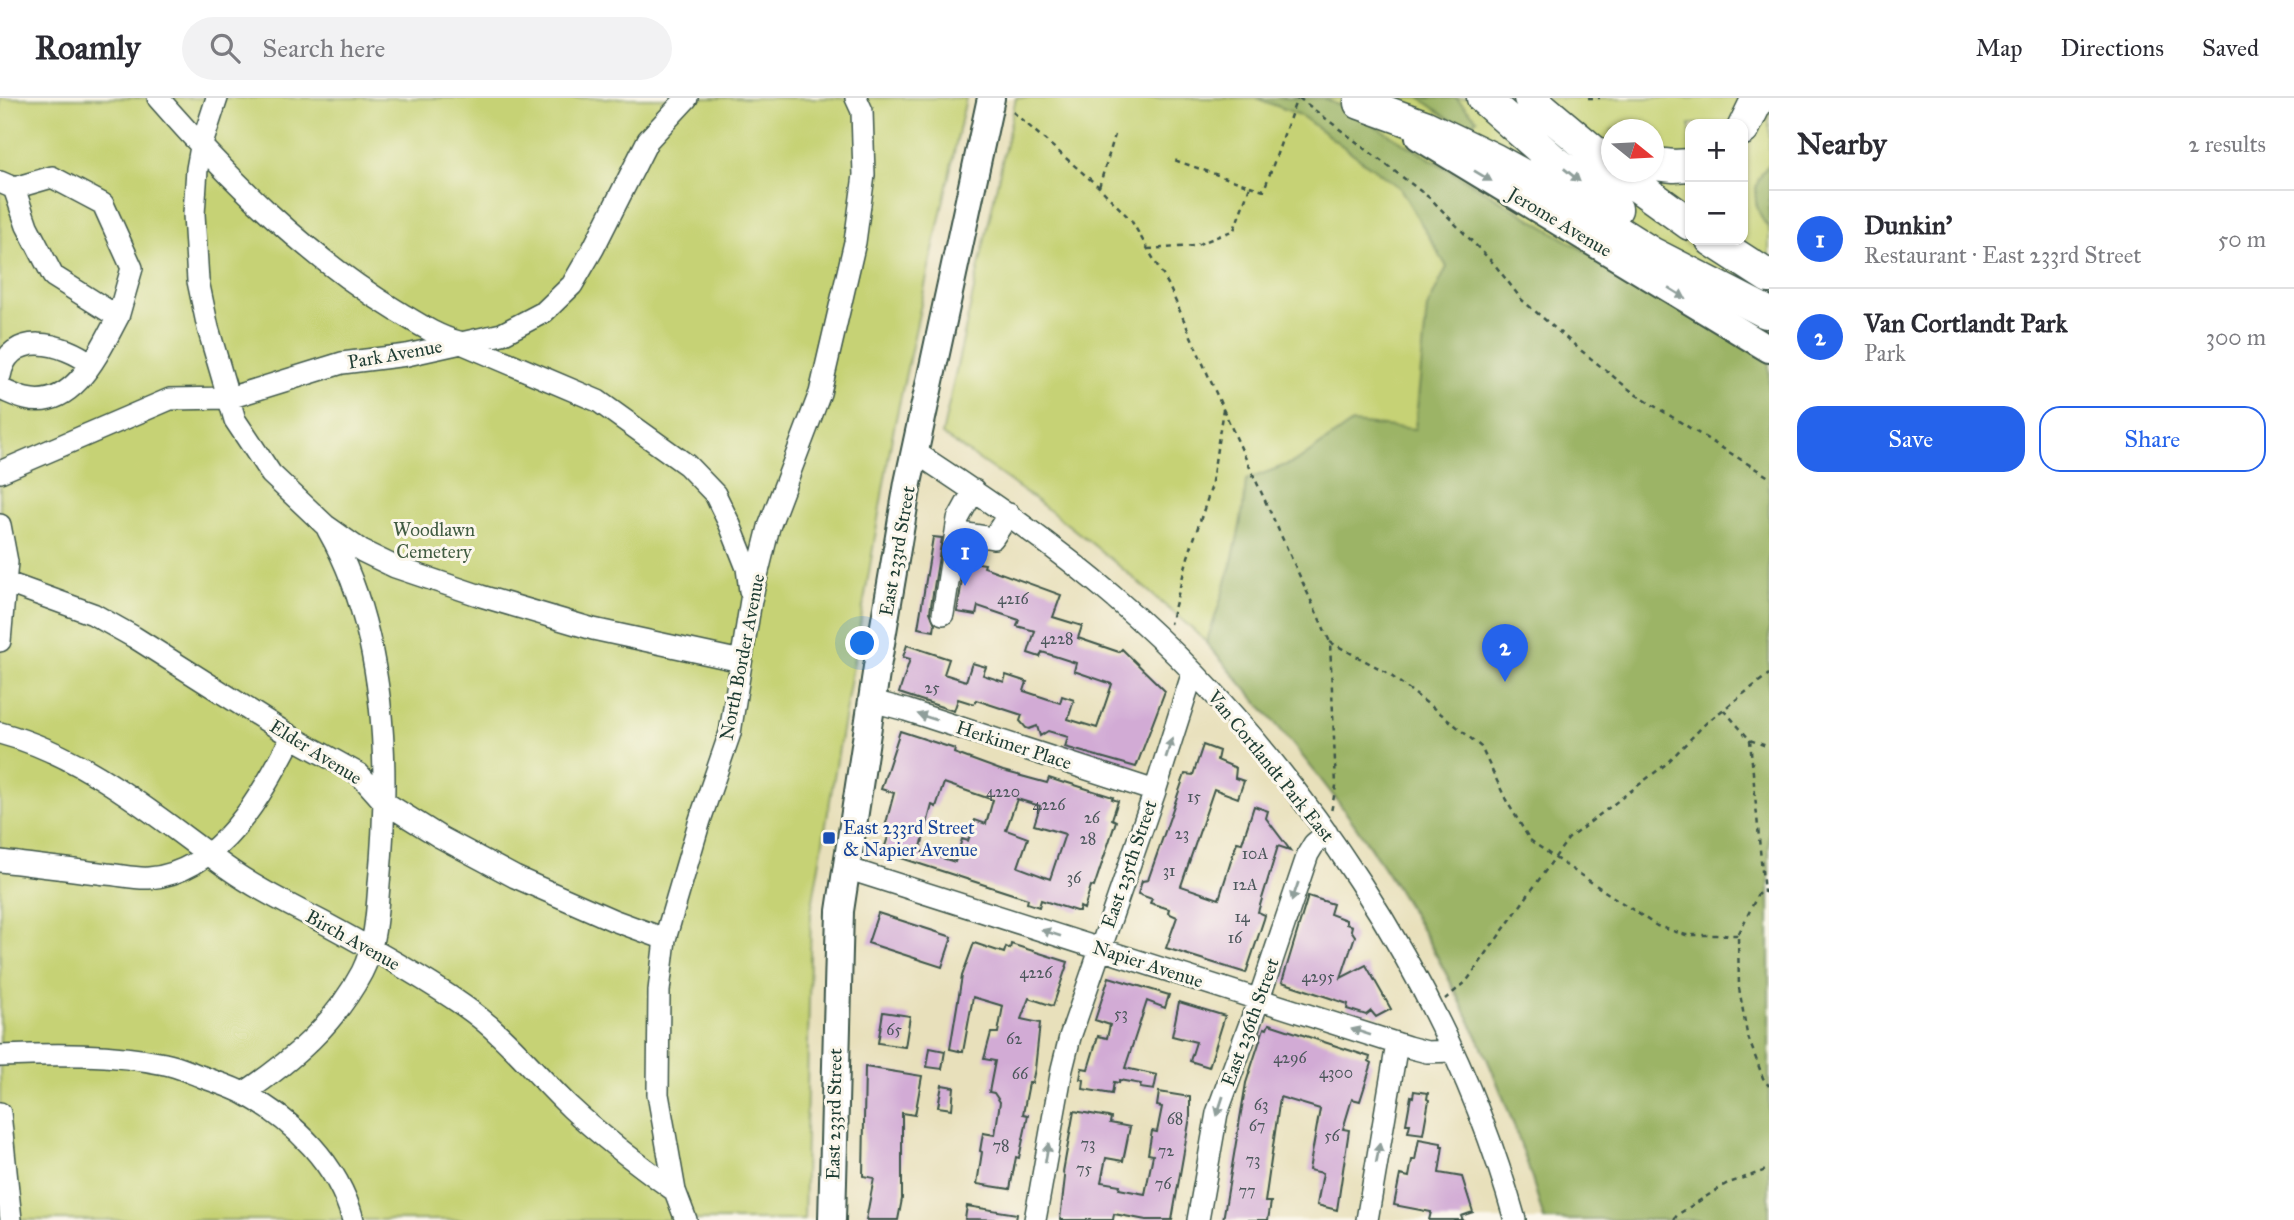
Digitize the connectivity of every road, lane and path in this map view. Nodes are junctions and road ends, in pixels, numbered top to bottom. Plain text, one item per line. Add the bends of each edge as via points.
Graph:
1 (158, 98) edge
2 (217, 98) edge
3 (687, 98) edge
4 (856, 98) edge
5 (1298, 98) edge
6 (1483, 98) edge
7 (1530, 98) edge
8 (1543, 98) edge
9 (1588, 98) edge
10 (1600, 98) edge
11 (1758, 98) edge
12 (1355, 101) edge
13 (1002, 105) edge
14 (1748, 119) edge
15 (1115, 135) dead end
16 (1601, 137) edge
17 (201, 147) junction
18 (1601, 158) edge
19 (1174, 160) dead end
20 (1664, 165) edge
21 (1685, 165) edge
22 (1632, 182) edge
23 (7, 185) edge
24 (1099, 187) junction
25 (1250, 187) junction
26 (1685, 220) edge
27 (1720, 245) edge
28 (1147, 249) junction
29 (1756, 266) edge
30 (1769, 277) edge
31 (1767, 313) edge
32 (118, 317) junction
33 (459, 342) junction
34 (1769, 349) edge
35 (91, 364) junction
36 (0, 376) edge
37 (0, 388) edge
38 (229, 398) junction
39 (1223, 409) junction
40 (915, 452) junction
41 (0, 472) edge
42 (1769, 477) edge
43 (974, 490) junction
44 (1009, 514) junction
45 (0, 525) edge
46 (325, 525) junction
47 (956, 531) junction
48 (5, 582) junction
49 (751, 600) junction
50 (943, 614) dead end
51 (0, 641) edge
52 (1330, 642) junction
53 (1164, 644) junction
54 (741, 661) junction
55 (1193, 672) junction
56 (1769, 674) edge
57 (872, 701) junction
58 (1724, 710) junction
59 (0, 733) edge
60 (292, 737) junction
61 (1750, 740) junction
62 (1769, 747) edge
63 (1155, 791) junction
64 (384, 802) junction
65 (1327, 833) junction
66 (208, 853) junction
67 (1555, 858) junction
68 (0, 861) edge
69 (846, 868) junction
70 (1769, 891) edge
71 (1763, 892) junction
72 (1738, 935) junction
73 (665, 939) junction
74 (370, 948) junction
75 (1100, 948) junction
76 (1259, 999) junction
77 (1432, 1010) junction
78 (1397, 1044) junction
79 (1451, 1051) junction
80 (0, 1055) edge
81 (1769, 1086) edge
82 (244, 1093) junction
83 (0, 1113) edge
84 (1769, 1169) edge
85 (675, 1191) junction
86 (11, 1220) edge
87 (353, 1220) edge
88 (686, 1220) edge
89 (832, 1220) edge
90 (1035, 1220) edge
91 (1198, 1220) edge
92 (1367, 1220) edge
93 (1515, 1220) edge
94 (1674, 1220) edge

1 - 17 street
2 - 17 street
3 - 33 street, Park Avenue via 648,141 572,285 544,312 502,334
4 - 49 street, North Border Avenue via 862,111 864,175 855,242 821,393 769,527
5 - 25 path via 1264,190
5 - 42 path via 1431,199 1522,300 1606,371
6 -> 31 highway via 1635,224
7 - 18 highway
8 - 16 highway
9 - 10 path
11 - 14 highway
12 - 31 highway via 1424,126 1494,160 1651,253
12 -> 34 main road, Jerome Avenue
13 - 24 path
13 - 40 main road, East 233rd Street
15 - 24 path
17 - 33 street via 327,262 388,306 440,337
17 - 38 street via 194,214 198,281
19 - 25 path
20 - 21 highway
22 - 26 highway
23 - 32 street via 53,276
23 - 32 street via 52,177 103,204 132,268
24 - 28 path via 1131,220
25 - 28 path via 1234,230 1194,246
27 - 29 highway
28 - 39 path via 1168,284
29 - 30 highway
32 - 35 street
33 - 38 street, Park Avenue via 407,355 342,363
33 - 49 street via 598,401 687,465 715,494 730,525 747,568
35 - 36 street via 77,353 41,343 9,355
35 - 37 street via 63,394 46,399 27,400
38 - 41 street, Park Avenue via 170,399
38 - 46 street via 235,420 271,474
39 - 52 path
39 - 53 path via 1211,488
40 - 43 street, Van Cortlandt Park East
40 - 57 main road, East 233rd Street
43 - 44 street, Van Cortlandt Park East
43 - 47 street
44 - 47 street via 993,538
44 - 53 street, Van Cortlandt Park East
45 - 48 street via 7,562
46 - 54 street via 395,567 481,596 593,629
46 - 64 street via 340,550 368,636 382,730
47 - 50 street
48 - 51 street
48 - 60 street, Elder Avenue via 93,614
49 - 54 street, North Border Avenue
52 - 65 path via 1336,786
52 - 67 path via 1386,672 1481,747 1530,839
53 - 55 street, Van Cortlandt Park East
54 - 73 street, North Border Avenue via 730,733
63 -> 55 street, East 235th Street
55 - 65 street, Van Cortlandt Park East via 1279,769
56 - 58 path
63 -> 57 street, Herkimer Place
57 - 69 main road, East 233rd Street
58 - 61 path
58 - 67 path via 1666,764 1568,839
59 - 66 street, Birch Avenue via 107,781
60 - 64 street, Elder Avenue via 359,774
60 - 66 street via 247,814
61 - 62 path
61 - 71 path
63 - 75 street, East 235th Street
64 - 73 street, Elder Avenue via 515,877
64 - 74 street via 381,872
65 -> 76 street, East 236th Street via 1308,854
65 - 77 street, Van Cortlandt Park East via 1383,920
66 - 68 street via 179,872 148,878
66 - 74 street, Birch Avenue via 228,869
67 - 72 path via 1657,926 1686,935
67 - 77 path via 1466,982
75 -> 69 street, Napier Avenue
69 - 89 main road, East 233rd Street via 838,940
70 - 71 path
71 - 72 path
72 - 81 path via 1739,988 1747,1034
73 - 85 street, North Border Avenue via 659,991 658,1094
74 - 82 street via 363,970 338,1011 308,1045
74 - 85 street, Birch Avenue via 496,1029 570,1107
75 - 76 street, Napier Avenue
90 -> 75 street, East 235th Street via 1066,1054
78 -> 76 street, Napier Avenue
76 -> 91 street, East 236th Street via 1217,1113
77 - 79 street, Van Cortlandt Park East
78 - 79 street, Napier Avenue via 1427,1052
92 -> 78 street
79 - 93 street, Van Cortlandt Park East via 1479,1115
80 - 82 street via 67,1054 167,1064
82 - 87 street via 313,1146 332,1171
83 - 86 street
84 - 94 path via 1726,1184
85 - 88 street, North Border Avenue

